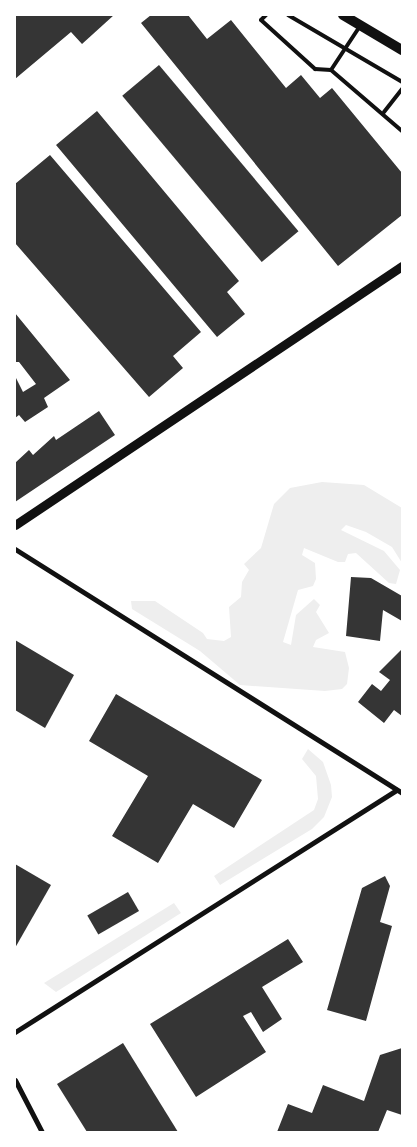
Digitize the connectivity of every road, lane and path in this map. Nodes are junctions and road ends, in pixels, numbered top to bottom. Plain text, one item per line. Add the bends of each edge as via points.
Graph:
1 (266, 15) edge
2 (288, 15) edge
3 (346, 16) edge
4 (360, 25) junction
5 (346, 49) junction
6 (402, 50) edge
7 (331, 70) junction
8 (402, 82) edge
9 (402, 89) edge
10 (384, 112) junction
11 (402, 131) edge
12 (402, 266) edge
13 (15, 525) edge
14 (15, 549) edge
15 (400, 791) edge
16 (15, 1032) edge
17 (15, 1080) edge
18 (42, 1132) edge

1 - 7 lane via 261,20 315,69
2 - 5 lane
3 - 4 main road
4 - 5 lane
4 - 6 main road
5 - 7 lane
5 - 8 lane
7 - 10 lane
9 - 10 lane
10 - 11 lane
12 - 13 street
14 - 15 street
15 - 16 street
17 - 18 street

